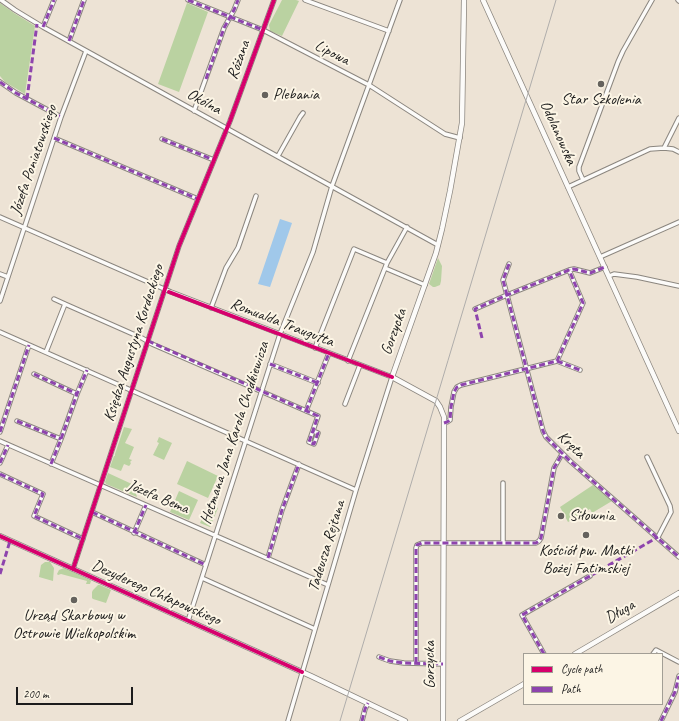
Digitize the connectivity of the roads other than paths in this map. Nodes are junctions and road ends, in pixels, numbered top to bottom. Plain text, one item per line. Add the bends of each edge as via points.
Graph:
1 (2, 0) edge
2 (54, 0) edge
3 (84, 0) edge
4 (189, 0) edge
5 (238, 0) edge
6 (274, 0) edge
7 (305, 0) edge
8 (400, 0) edge
9 (464, 0) edge
10 (484, 0) edge
11 (652, 0) edge
12 (230, 17) junction
13 (43, 27) junction
14 (263, 30) junction
15 (389, 31) junction
16 (69, 41) junction
17 (86, 51) junction
18 (0, 82) edge
19 (369, 85) junction
20 (194, 111) junction
21 (303, 114) dead end
22 (61, 117) junction
23 (679, 118) edge
24 (227, 128) junction
25 (54, 138) junction
26 (460, 138) junction
27 (162, 139) dead end
28 (664, 148) junction
29 (679, 152) edge
30 (278, 156) junction
31 (214, 160) junction
32 (583, 180) junction
33 (332, 186) junction
34 (568, 187) junction
35 (256, 196) dead end
36 (198, 199) junction
37 (0, 217) edge
38 (679, 222) edge
39 (407, 227) junction
40 (24, 228) junction
41 (438, 245) junction
42 (600, 257) junction
43 (387, 263) junction
44 (509, 264) dead end
45 (605, 267) junction
46 (385, 268) junction
47 (569, 270) junction
48 (0, 274) edge
49 (609, 276) junction
50 (8, 277) junction
51 (425, 285) junction
52 (679, 286) edge
53 (164, 290) junction
54 (507, 295) junction
55 (54, 299) dead end
56 (0, 301) edge
57 (65, 304) junction
58 (211, 308) junction
59 (475, 309) dead end
60 (0, 332) edge
61 (280, 334) junction
62 (148, 341) junction
63 (29, 345) junction
64 (315, 348) junction
65 (46, 352) junction
66 (329, 353) junction
67 (348, 361) junction
68 (557, 361) junction
69 (270, 364) junction
70 (360, 365) junction
71 (528, 369) junction
72 (87, 370) junction
73 (580, 370) dead end
74 (34, 374) dead end
75 (392, 378) junction
76 (318, 382) junction
77 (132, 390) junction
78 (261, 391) junction
79 (77, 394) junction
80 (345, 404) dead end
81 (306, 411) junction
82 (17, 421) dead end
83 (444, 424) junction
84 (313, 431) dead end
85 (679, 431) edge
86 (0, 432) edge
87 (61, 439) junction
88 (246, 440) junction
89 (0, 441) edge
90 (8, 444) junction
91 (562, 454) junction
92 (647, 457) dead end
93 (0, 464) edge
94 (51, 464) junction
95 (299, 464) junction
96 (0, 474) edge
97 (503, 483) dead end
98 (100, 485) junction
99 (356, 490) junction
100 (146, 505) junction
101 (92, 512) junction
102 (134, 532) junction
103 (215, 535) junction
104 (0, 536) edge
105 (658, 538) junction
106 (83, 539) junction
107 (444, 543) junction
108 (503, 543) junction
109 (679, 557) edge
110 (268, 558) junction
111 (206, 565) junction
112 (73, 569) junction
113 (590, 576) dead end
114 (202, 578) junction
115 (328, 585) junction
116 (679, 593) edge
117 (188, 621) junction
118 (315, 629) junction
119 (543, 653) edge
120 (577, 653) edge
121 (654, 653) edge
122 (662, 653) edge
123 (663, 654) edge
124 (379, 657) dead end
125 (679, 662) edge
126 (416, 663) junction
127 (443, 664) junction
128 (302, 672) junction
129 (679, 676) edge
130 (523, 685) edge
131 (368, 703) junction
132 (288, 721) edge
133 (362, 721) edge
134 (405, 721) edge
135 (443, 721) edge
136 (460, 721) edge
137 (661, 721) edge

1 - 13 street, Okólna
2 - 13 street
3 - 16 street
4 - 12 street, Lipowa
5 - 12 street
6 - 14 street, Różana
7 - 15 street
8 - 15 street, Hetmana Jana Karola Chodkiewicza
9 - 26 street, Gorzycka
10 - 34 street, Odolanowska
11 - 32 street via 618,62 579,167
12 - 14 street, Lipowa
12 - 20 street
13 - 16 street, Okólna
14 - 19 street, Lipowa
14 - 24 street, Różana
15 - 19 street, Hetmana Jana Karola Chodkiewicza
16 - 17 street, Okólna
17 - 20 street, Okólna
17 - 22 street, Józefa Poniatowskiego
18 - 22 street
19 - 26 street, Lipowa via 445,134
19 - 33 street, Hetmana Jana Karola Chodkiewicza
20 - 24 street, Okólna
21 - 30 street
22 - 25 street, Józefa Poniatowskiego
23 - 28 street
24 - 30 street, Okólna
24 - 31 street, Księdza Augustyna Kordeckiego
25 - 36 street
25 - 40 street, Józefa Poniatowskiego
26 - 41 street, Gorzycka
27 - 31 street
28 - 29 street
28 - 32 street via 650,149
30 - 33 street, Okólna
31 - 36 street, Księdza Augustyna Kordeckiego
32 - 34 street
33 - 39 street, Okólna
33 - 61 street, Hetmana Jana Karola Chodkiewicza via 313,252
34 - 42 street, Odolanowska
35 - 58 street via 238,248 226,268
36 - 53 street, Księdza Augustyna Kordeckiego
37 - 40 street, Romualda Traugutta
38 - 42 street
39 - 41 street, Okólna
39 - 43 street
40 - 50 street, Józefa Poniatowskiego
40 - 53 street, Romualda Traugutta
41 - 51 street, Gorzycka
42 - 45 street, Odolanowska
43 - 46 street
43 - 64 street via 354,249
44 - 54 street, Kręta via 503,280
45 - 47 street via 590,273
45 - 49 street, Odolanowska
46 - 51 street
46 - 67 street
47 - 54 street
47 - 68 street via 583,303
48 - 50 street
49 - 52 street via 614,274 637,277
49 - 85 street, Odolanowska
50 - 56 street, Józefa Poniatowskiego
51 - 75 street, Gorzycka
53 - 58 street, Romualda Traugutta
53 - 62 street, Księdza Augustyna Kordeckiego
54 - 59 street
54 - 71 street, Kręta
55 - 57 street
57 - 62 street
57 - 65 street
58 - 61 street, Romualda Traugutta
60 - 63 street
61 - 64 street, Romualda Traugutta
61 - 69 street, Hetmana Jana Karola Chodkiewicza
62 - 77 street, Księdza Augustyna Kordeckiego
62 - 78 street
63 - 65 street
63 - 86 street
64 - 66 street, Romualda Traugutta
65 - 72 street
66 - 67 street, Romualda Traugutta
66 - 76 street
67 - 70 street, Romualda Traugutta
68 - 71 street
68 - 73 street
69 - 76 street
69 - 78 street, Hetmana Jana Karola Chodkiewicza
70 - 75 street, Romualda Traugutta
70 - 80 street
71 - 83 street via 457,387 450,420
71 - 91 street, Kręta via 543,431
72 - 77 street
72 - 79 street
74 - 79 street
75 - 83 street, Gorzycka via 436,401 442,411
75 - 99 street, Tadeusza Rejtana
76 - 81 street
77 - 88 street
77 - 98 street, Księdza Augustyna Kordeckiego
78 - 81 street
78 - 88 street, Hetmana Jana Karola Chodkiewicza
79 - 87 street
81 - 84 street via 318,416
82 - 87 street
83 - 107 street, Gorzycka
87 - 94 street
88 - 95 street
88 - 103 street, Hetmana Jana Karola Chodkiewicza
89 - 90 street, Józefa Bema
90 - 93 street
90 - 94 street, Józefa Bema
91 - 105 street, Kręta
91 - 108 street via 554,468 542,538 536,543
92 - 105 street via 671,512
94 - 98 street, Józefa Bema
95 - 99 street
95 - 110 street
96 - 106 street via 44,494 34,516
97 - 108 street
98 - 100 street, Józefa Bema
98 - 101 street, Księdza Augustyna Kordeckiego
99 - 115 street, Tadeusza Rejtana
100 - 102 street
100 - 103 street, Józefa Bema
101 - 102 street
101 - 106 street, Księdza Augustyna Kordeckiego
102 - 111 street
103 - 110 street, Józefa Bema
103 - 111 street, Hetmana Jana Karola Chodkiewicza
104 - 112 street, Dezyderego Chłapowskiego
105 - 109 street, Kręta
106 - 112 street, Księdza Augustyna Kordeckiego
107 - 108 street
107 - 126 street via 419,543 416,548
107 - 127 street, Gorzycka
110 - 115 street, Józefa Bema
111 - 114 street, Hetmana Jana Karola Chodkiewicza
112 - 117 street, Dezyderego Chłapowskiego
113 - 119 street via 522,615
114 - 117 street, Hetmana Jana Karola Chodkiewicza
114 - 118 street
115 - 118 street, Tadeusza Rejtana
116 - 120 street, Długa
117 - 128 street, Dezyderego Chłapowskiego
118 - 128 street, Tadeusza Rejtana
121 - 122 street via 656,650
123 - 125 street
124 - 126 street via 390,661
126 - 127 street
127 - 135 street, Gorzycka
128 - 131 street, Dezyderego Chłapowskiego
128 - 132 street, Tadeusza Rejtana
129 - 137 street via 675,692
130 - 136 street
131 - 133 street
131 - 134 street, Dezyderego Chłapowskiego

